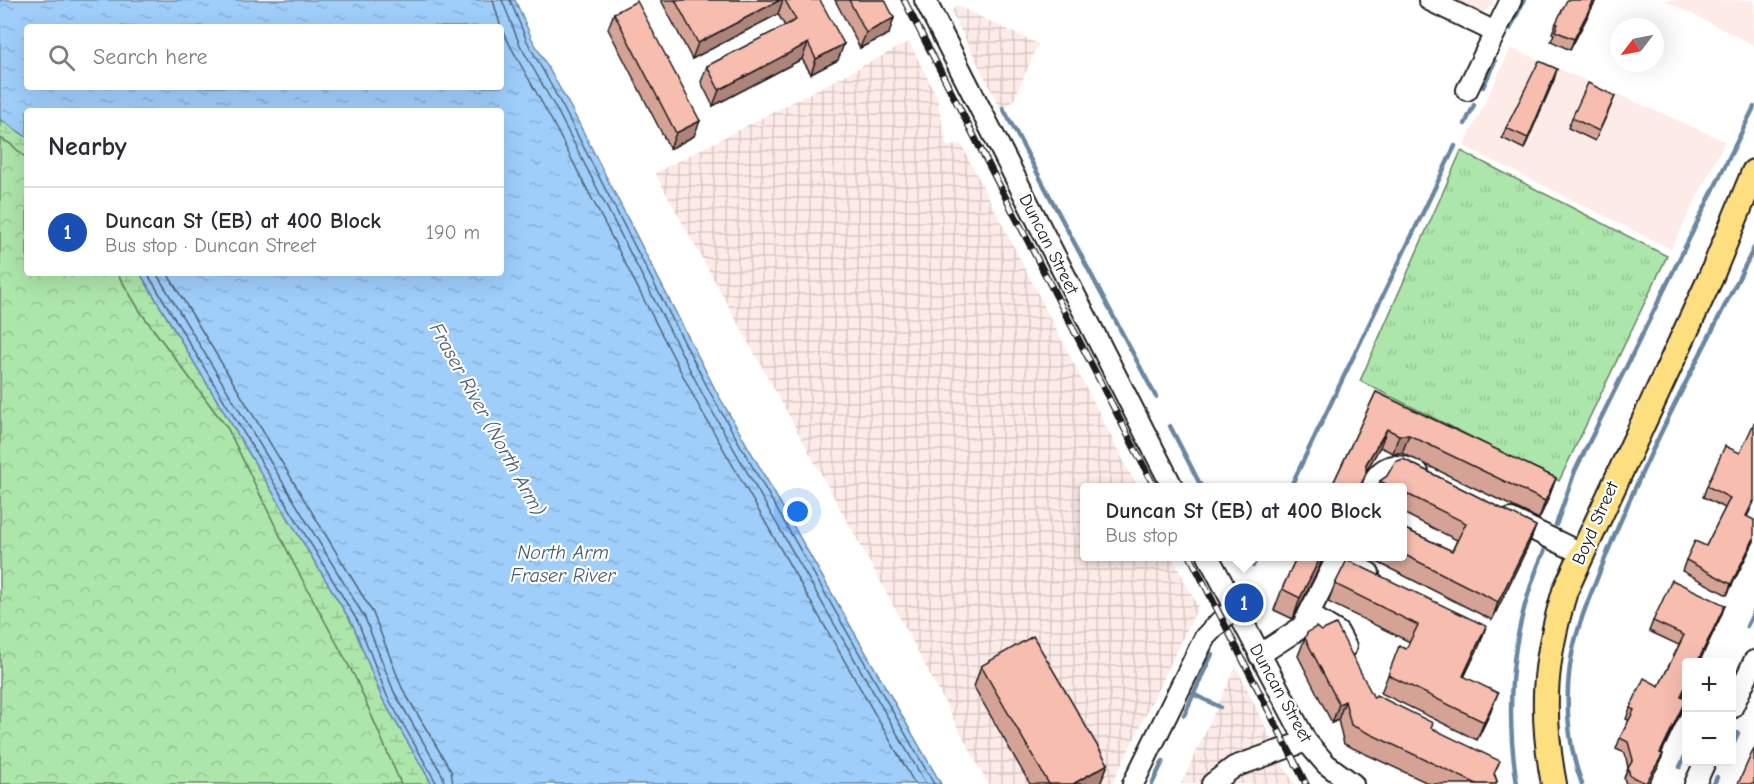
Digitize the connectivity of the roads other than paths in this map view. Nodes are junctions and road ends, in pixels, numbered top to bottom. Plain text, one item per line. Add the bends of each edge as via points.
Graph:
1 (925, 0) edge
2 (1429, 0) edge
3 (1511, 0) edge
4 (1495, 32) junction
5 (1467, 90) dead end
6 (1754, 172) edge
7 (1754, 209) edge
8 (1710, 279) junction
9 (1170, 483) edge
10 (1373, 483) edge
11 (1439, 483) edge
12 (1490, 508) edge
13 (1581, 554) junction
14 (1211, 561) edge
15 (1336, 561) edge
16 (1346, 561) edge
17 (1390, 583) edge
18 (1234, 606) junction
19 (1310, 615) junction
20 (1259, 655) junction
21 (1754, 661) edge
22 (1353, 662) edge
23 (1736, 698) edge
24 (1306, 741) junction
25 (1704, 766) edge
26 (1133, 784) edge
27 (1212, 784) edge
28 (1353, 784) edge
29 (1554, 784) edge
30 (1695, 784) edge

1 - 9 street, Duncan Street
2 - 4 street
3 - 4 street
4 - 5 street
6 - 8 main road, Boyd Street
7 - 8 main road, Boyd Street
8 - 13 main road, Boyd Street
10 - 11 street via 1380,471 1397,464
12 - 13 street
13 - 29 main road, Boyd Street via 1564,591 1548,653 1545,717
14 - 18 street, Duncan Street
15 - 19 street
16 - 17 street
18 - 20 street, Duncan Street
18 - 26 street via 1205,637
19 - 20 street via 1302,627
19 - 22 street via 1338,632
20 - 24 street, Duncan Street
21 - 23 street
24 - 27 street via 1234,766
24 - 28 street, Duncan Street via 1326,764
25 - 30 street

